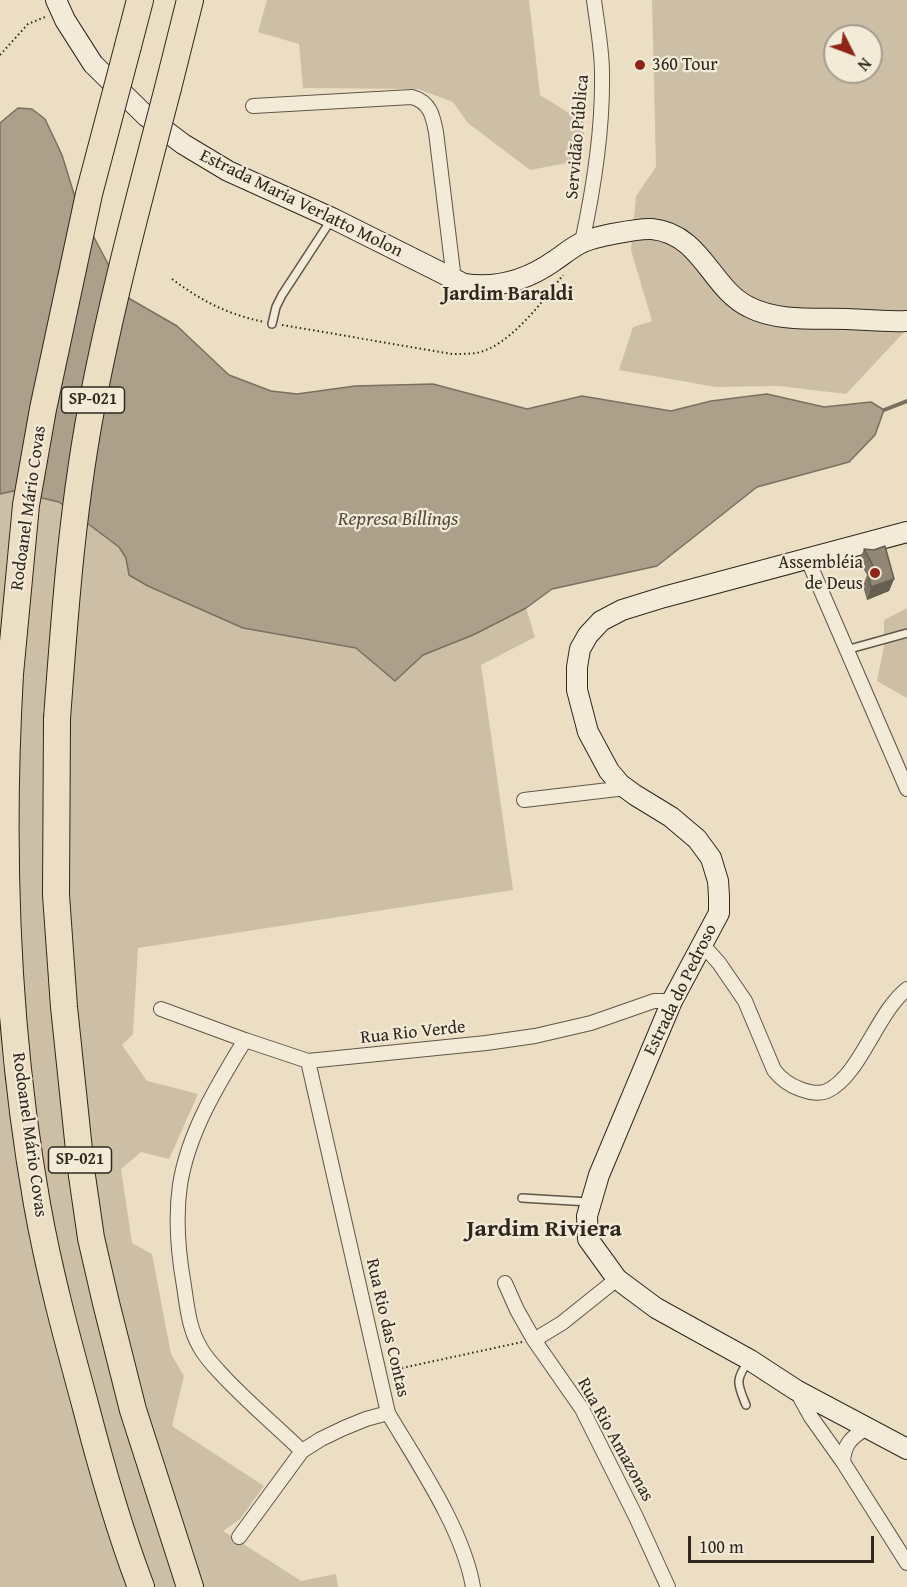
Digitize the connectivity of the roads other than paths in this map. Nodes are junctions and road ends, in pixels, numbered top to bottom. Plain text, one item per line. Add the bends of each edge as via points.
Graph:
1 (140, 0) edge
2 (190, 0) edge
3 (594, 0) edge
4 (58, 6) edge
5 (253, 106) dead end
6 (332, 218) junction
7 (582, 242) junction
8 (454, 280) junction
9 (907, 321) edge
10 (272, 324) road end
11 (907, 532) edge
12 (807, 558) junction
13 (907, 633) edge
14 (846, 650) junction
15 (626, 788) junction
16 (907, 789) edge
17 (524, 800) dead end
18 (702, 944) junction
19 (907, 989) edge
20 (672, 1002) junction
21 (161, 1009) dead end
22 (245, 1040) junction
23 (308, 1061) junction
24 (522, 1198) dead end
25 (590, 1202) junction
26 (617, 1279) junction
27 (505, 1283) dead end
28 (534, 1340) junction
29 (750, 1360) junction
30 (796, 1390) junction
31 (746, 1405) dead end
32 (388, 1413) junction
33 (866, 1428) junction
34 (907, 1449) edge
35 (302, 1451) junction
36 (843, 1462) junction
37 (239, 1537) dead end
38 (907, 1563) edge
39 (141, 1587) edge
40 (190, 1587) edge
41 (473, 1587) edge
42 (668, 1587) edge

1 - 39 highway, Rodoanel Mário Covas / SP-021, bridge via 89,194 26,505 6,751 6,918 12,1018 37,1204 57,1300 104,1476
2 - 40 highway, SP-021, bridge via 127,243 81,473 68,573 57,719 56,895 64,1007 91,1238 133,1410
3 - 7 street, Servidão Pública via 602,97 594,180
4 - 6 main road, Estrada Maria Verlatto Molon via 93,64 155,124 228,171
5 - 8 street via 412,97 428,105 436,132
6 - 8 main road, Estrada Maria Verlatto Molon
6 - 10 lane via 282,295
7 - 8 main road, Estrada Maria Verlatto Molon via 540,270 508,284 477,286
7 - 9 main road via 638,229 664,232 682,240 740,302 759,311 798,318
11 - 12 main road, Estrada do Pedroso
12 - 14 street
12 - 15 main road, Estrada do Pedroso via 622,610 588,635 576,667 580,707 588,732 609,771
13 - 14 lane
14 - 16 street
15 - 17 street
15 - 18 main road, Estrada do Pedroso via 685,828 711,858 718,881 719,913
18 - 19 street via 745,1001 774,1070 793,1086 808,1092 827,1091 838,1083
18 - 20 main road, Estrada do Pedroso
20 - 23 street, Rua Rio Verde via 654,1001 591,1023 535,1036
20 - 25 main road, Estrada do Pedroso
21 - 22 street, Rua Rio Verde
22 - 23 street, Rua Rio Verde
22 - 35 street via 197,1128 184,1167 177,1217 180,1265 190,1322 201,1349 234,1387
23 - 32 street, Rua Rio das Contas
24 - 25 lane
25 - 26 main road, Estrada do Pedroso via 588,1239
26 - 28 street
26 - 29 main road, Estrada do Pedroso via 656,1308
27 - 28 street, Rua Rio Amazonas
28 - 42 street, Rua Rio Amazonas via 582,1409
29 - 30 main road, Estrada do Pedroso
29 - 31 lane via 738,1381
30 - 33 main road, Estrada do Pedroso
30 - 36 street
32 - 35 street via 344,1428
32 - 41 street, Rua Rio das Contas via 460,1542
33 - 34 main road, Estrada do Pedroso
33 - 36 street via 851,1438 844,1449
35 - 37 street
36 - 38 street

